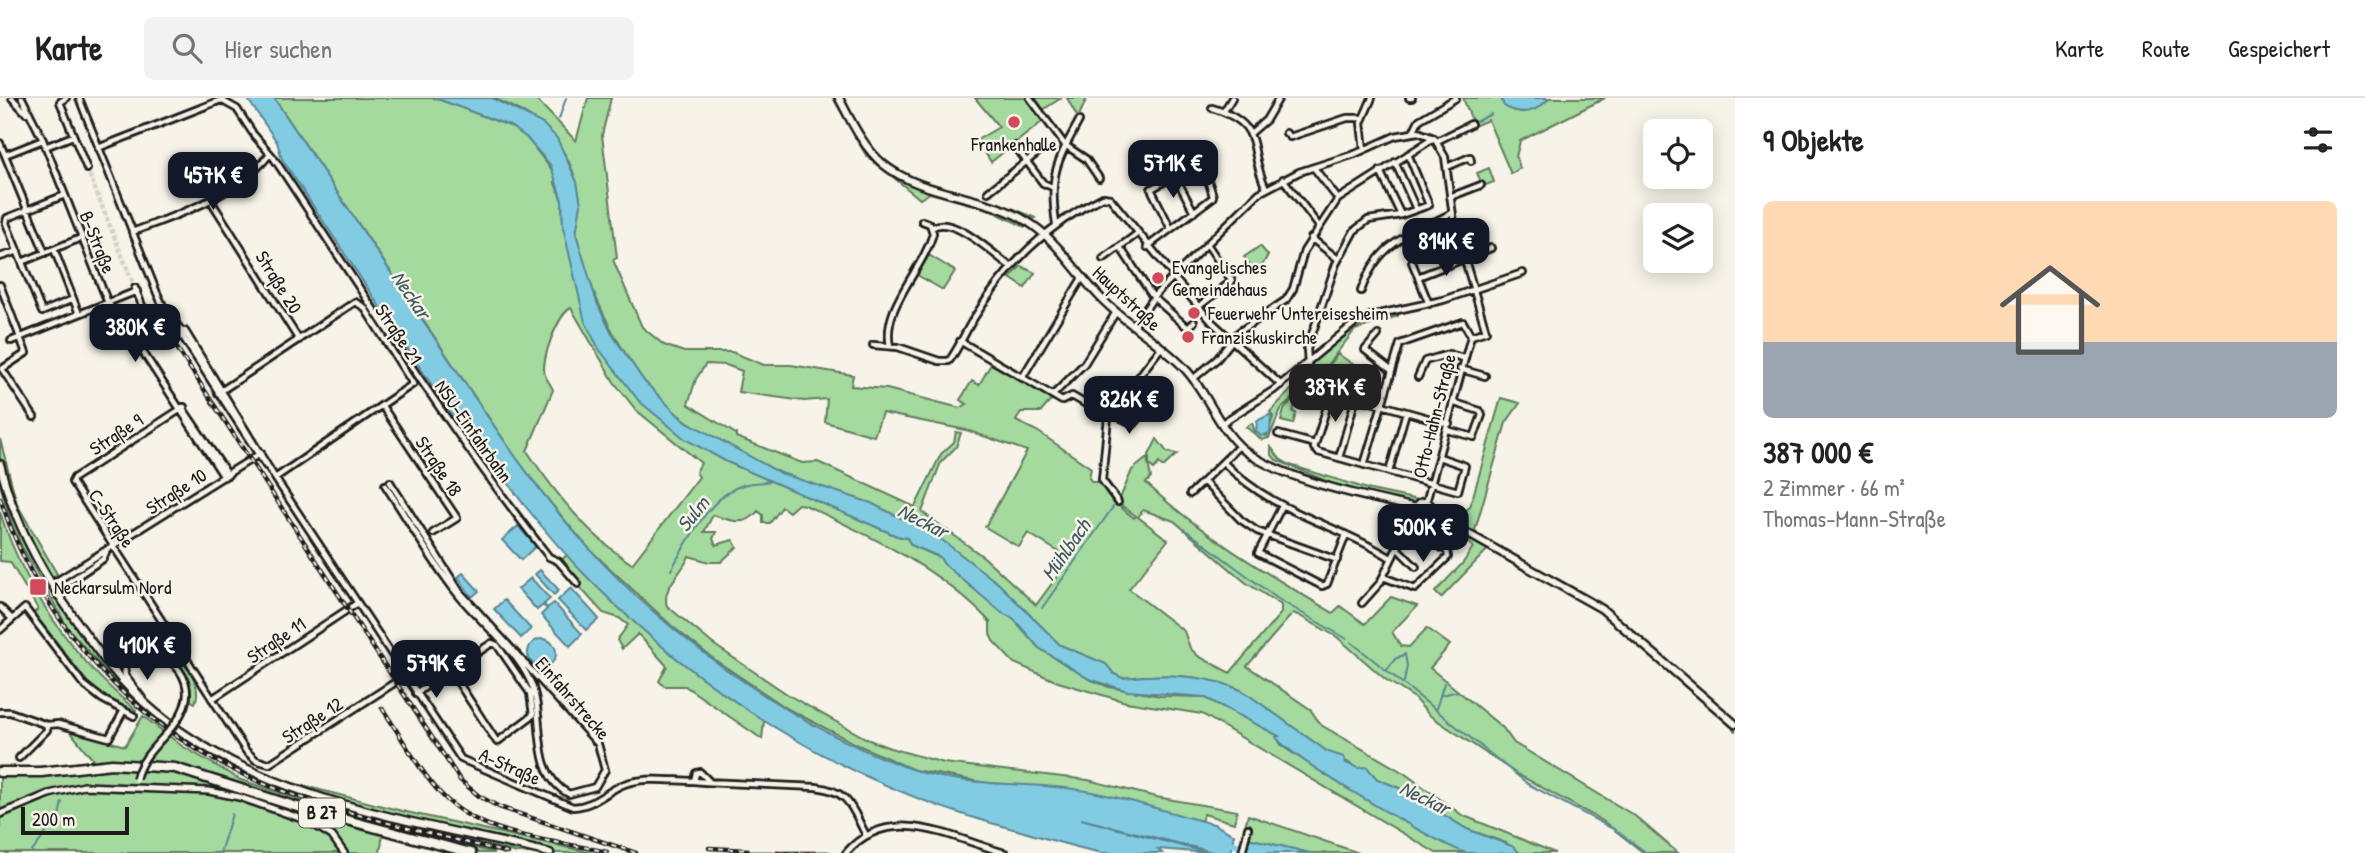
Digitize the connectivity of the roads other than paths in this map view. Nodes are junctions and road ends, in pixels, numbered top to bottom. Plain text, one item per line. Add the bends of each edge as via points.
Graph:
1 (12, 98) edge
2 (22, 98) edge
3 (66, 98) edge
4 (79, 98) edge
5 (839, 98) edge
6 (1030, 98) edge
7 (1232, 98) edge
8 (1279, 98) edge
9 (1372, 98) edge
10 (1456, 98) edge
11 (214, 99) edge
12 (1212, 108) dead end
13 (1224, 111) junction
14 (30, 117) junction
15 (1362, 118) junction
16 (1079, 121) dead end
17 (1471, 124) dead end
18 (1252, 132) junction
19 (1413, 132) junction
20 (1286, 134) dead end
21 (74, 136) junction
22 (43, 140) junction
23 (1436, 140) junction
24 (0, 143) edge
25 (1065, 145) junction
26 (1015, 146) dead end
27 (45, 147) junction
28 (99, 148) junction
29 (1041, 150) dead end
30 (1364, 150) junction
31 (1408, 154) junction
32 (5, 155) junction
33 (269, 155) junction
34 (1471, 161) dead end
35 (1026, 162) junction
36 (1395, 162) junction
37 (1447, 167) junction
38 (1314, 168) junction
39 (87, 169) tunnel mouth
40 (1380, 171) junction
41 (1175, 176) junction
42 (1099, 178) dead end
43 (1283, 178) junction
44 (1481, 185) dead end
45 (1052, 187) junction
46 (1266, 188) junction
47 (988, 192) dead end
48 (65, 195) junction
49 (1450, 197) junction
50 (1338, 199) junction
51 (213, 204) dead end
52 (28, 209) junction
53 (1416, 209) junction
54 (1194, 212) junction
55 (1452, 213) junction
56 (1401, 215) junction
57 (922, 221) dead end
58 (1056, 224) junction
59 (1318, 225) junction
60 (933, 227) junction
61 (1171, 229) junction
62 (132, 232) junction
63 (1043, 234) junction
64 (1137, 234) junction
65 (82, 238) junction
66 (1310, 238) junction
67 (1208, 244) junction
68 (1120, 247) junction
69 (1147, 247) junction
70 (1491, 248) dead end
71 (54, 249) junction
72 (18, 251) junction
73 (45, 253) junction
74 (0, 257) edge
75 (1464, 257) junction
76 (1103, 259) dead end
77 (1338, 259) junction
78 (22, 262) junction
79 (1412, 262) dead end
80 (1010, 266) junction
81 (1523, 273) dead end
82 (1174, 276) junction
83 (1418, 277) junction
84 (1082, 278) junction
85 (0, 285) edge
86 (1474, 290) junction
87 (1361, 291) dead end
88 (1153, 297) junction
89 (73, 299) junction
90 (108, 303) junction
91 (1429, 304) junction
92 (1198, 307) junction
93 (1116, 312) junction
94 (79, 314) junction
95 (1194, 322) dead end
96 (1134, 326) junction
97 (181, 334) junction
98 (154, 335) junction
99 (1378, 335) dead end
100 (1471, 336) junction
101 (20, 337) junction
102 (299, 340) junction
103 (1231, 340) junction
104 (12, 341) dead end
105 (960, 341) junction
106 (873, 345) dead end
107 (890, 346) junction
108 (139, 347) junction
109 (1160, 349) junction
110 (1463, 358) junction
111 (1308, 364) junction
112 (1460, 369) junction
113 (1391, 370) junction
114 (1485, 376) dead end
115 (1418, 377) dead end
116 (1022, 379) junction
117 (1193, 379) junction
118 (1281, 385) junction
119 (1307, 388) dead end
120 (219, 392) junction
121 (1053, 395) junction
122 (1330, 395) junction
123 (1356, 397) junction
124 (1455, 403) junction
125 (1381, 405) junction
126 (382, 406) junction
127 (180, 408) junction
128 (1406, 412) junction
129 (1109, 414) junction
130 (1141, 416) dead end
131 (34, 417) dead end
132 (1222, 423) junction
133 (1448, 427) junction
134 (1278, 434) dead end
135 (1315, 444) junction
136 (1239, 446) junction
137 (259, 454) junction
138 (1439, 457) junction
139 (1339, 458) junction
140 (1223, 462) junction
141 (1364, 465) junction
142 (0, 466) edge
143 (1389, 472) junction
144 (226, 476) junction
145 (274, 476) junction
146 (1203, 482) junction
147 (388, 483) joint
148 (1432, 485) junction
149 (76, 489) joint
150 (1191, 494) dead end
151 (1118, 502) dead end
152 (1426, 503) junction
153 (1281, 508) junction
154 (1417, 508) junction
155 (1431, 513) junction
156 (1421, 518) junction
157 (1413, 530) junction
158 (433, 533) dead end
159 (1266, 535) junction
160 (1346, 535) junction
161 (115, 547) junction
162 (1396, 548) junction
163 (1391, 558) junction
164 (1337, 560) junction
165 (1416, 567) dead end
166 (1383, 577) junction
167 (578, 584) dead end
168 (53, 588) junction
169 (1362, 603) dead end
170 (356, 604) junction
171 (0, 607) edge
172 (12, 619) junction
173 (0, 630) edge
174 (135, 654) junction
175 (102, 657) junction
176 (118, 661) junction
177 (124, 664) junction
178 (113, 670) junction
179 (450, 670) junction
180 (405, 676) junction
181 (416, 693) junction
182 (212, 699) junction
183 (147, 704) junction
184 (124, 710) junction
185 (0, 712) edge
186 (134, 716) dead end
187 (1735, 724) edge
188 (47, 725) junction
189 (19, 758) dead end
190 (269, 764) joint
191 (0, 772) edge
192 (694, 781) junction
193 (709, 782) junction
194 (135, 787) junction
195 (0, 813) edge
196 (1247, 830) dead end
197 (866, 835) junction
198 (344, 853) edge
199 (471, 853) edge
200 (550, 853) edge
201 (846, 853) edge
202 (1005, 853) edge
203 (1242, 853) edge

1 - 14 street, B-Straße
2 - 14 street, B-Straße
3 - 21 street via 60,102
4 - 28 street, A-Straße
5 - 63 main road, Hauptstraße via 877,158 912,181 993,205
6 - 25 street
7 - 13 street
8 - 18 street via 1266,120
9 - 15 street
10 - 19 street via 1419,120
11 - 28 street
11 - 33 street, NSU-Einfahrbahn via 231,104
12 - 13 street
13 - 18 street
14 - 22 street, B-Straße
15 - 20 street via 1347,118 1290,137
15 - 30 street
16 - 25 street
17 - 23 street
18 - 46 street
19 - 23 street
19 - 30 street
21 - 27 street
21 - 39 street
22 - 27 street, B-Straße
22 - 32 street
23 - 31 street
23 - 37 street
24 - 32 street
25 - 42 street via 1086,159
25 - 45 street
26 - 35 street
27 - 48 street, B-Straße
28 - 62 street, A-Straße
29 - 35 street
30 - 38 street
31 - 36 street
31 - 53 street via 1429,205
32 - 52 street
33 - 62 street via 216,197
33 - 167 street, NSU-Einfahrbahn via 521,521
34 - 37 street via 1470,157
35 - 45 street
35 - 47 street
36 - 40 street
36 - 53 street
37 - 49 street
38 - 43 street
38 - 50 street
40 - 50 street
40 - 56 street
41 - 54 street
41 - 54 street via 1198,163 1204,165 1214,195
41 - 61 street via 1151,190
43 - 46 street
43 - 59 street
44 - 49 street
45 - 58 street
46 - 67 street
48 - 52 street
48 - 65 street, B-Straße
49 - 55 street
50 - 59 street
51 - 102 street, Straße 20
52 - 72 street via 7,218
52 - 73 street
53 - 56 street
54 - 61 street
55 - 75 street
55 - 87 street via 1390,244 1374,262
56 - 77 street via 1362,223
57 - 60 street
58 - 63 street
58 - 64 street via 1106,196
59 - 66 street
60 - 80 street via 945,223 961,230
60 - 107 street via 932,239 893,317
61 - 69 street
62 - 97 street, A-Straße
63 - 80 street
63 - 84 main road, Hauptstraße
64 - 68 street
64 - 69 street
65 - 71 street
65 - 90 street, B-Straße
66 - 77 street
66 - 103 street via 1286,300
67 - 82 street
67 - 92 street via 1232,281
68 - 76 street
68 - 88 street
69 - 82 street
70 - 75 street
71 - 73 street
71 - 89 street
72 - 74 street
72 - 78 street
73 - 78 street
75 - 83 street
75 - 86 street
77 - 111 street via 1307,349
78 - 89 street via 42,312
79 - 83 street
80 - 105 street
81 - 86 street
82 - 88 street
82 - 92 street
83 - 91 street
84 - 93 main road, Hauptstraße
84 - 116 street
85 - 101 street
86 - 91 street
86 - 100 street via 1486,331
88 - 95 street via 1188,328
88 - 96 street
89 - 94 street
90 - 94 street
90 - 98 street via 136,290
90 - 108 street, B-Straße
91 - 111 street via 1362,319
92 - 103 street
93 - 96 main road, Hauptstraße
93 - 121 street via 1084,364
94 - 101 street
96 - 109 main road, Hauptstraße
97 - 98 street
97 - 120 street, A-Straße
98 - 108 street
99 - 113 street via 1366,351
100 - 110 street, Otto-Hahn-Straße
100 - 113 street via 1463,322 1404,341
101 - 104 street
101 - 131 street via 26,353 2,369
102 - 120 street, Straße 21
102 - 126 street, Straße 21 via 355,302 361,303 413,384
103 - 117 street
103 - 118 street
105 - 107 street via 951,359 943,362
105 - 116 street
106 - 107 street
108 - 127 street, B-Straße
109 - 117 main road, Hauptstraße
109 - 129 street
110 - 112 street, Otto-Hahn-Straße
110 - 115 street via 1449,354 1427,360
111 - 118 street
112 - 114 street
112 - 124 street, Otto-Hahn-Straße
113 - 125 street
116 - 121 street
117 - 132 main road, Hauptstraße
118 - 132 street
119 - 122 street
120 - 137 street, A-Straße
121 - 129 street via 1062,401 1070,396
122 - 123 street via 1334,391
122 - 135 street
123 - 125 street
123 - 139 street
124 - 133 street, Otto-Hahn-Straße
124 - 133 street via 1481,412 1475,437
125 - 128 street
125 - 141 street
126 - 145 street, Straße 21
126 - 158 street, Straße 18 via 457,518
127 - 144 street, B-Straße
127 - 149 street, Straße 9 via 74,478
128 - 133 street
128 - 143 street
129 - 130 street via 1133,424
129 - 151 street via 1102,480
132 - 136 main road, Hauptstraße
133 - 138 street, Otto-Hahn-Straße
134 - 135 street
135 - 139 street via 1316,451
136 - 140 street
136 - 154 main road, Hauptstraße via 1273,466 1346,491
137 - 144 street, Straße 10
137 - 145 street, A-Straße
138 - 148 street, Otto-Hahn-Straße
138 - 148 street via 1465,466 1458,491
139 - 141 street
140 - 146 street
140 - 153 street
141 - 143 street
142 - 168 main road via 19,522
143 - 148 street
144 - 161 street, Straße 10
145 - 170 street, A-Straße
146 - 150 street
146 - 159 street via 1241,520
147 - 147 street, Einfahrstrecke via 457,594 525,671 535,695 543,761 556,787 569,794 595,787 605,770 598,744 460,592
148 - 152 street, Otto-Hahn-Straße
149 - 161 street, C-Straße
152 - 154 main road
152 - 155 main road
153 - 159 street
153 - 160 street
154 - 156 main road
155 - 156 main road
155 - 187 main road via 1602,609
156 - 157 street
157 - 162 street
157 - 166 street via 1447,551 1448,557 1415,589
159 - 164 street
159 - 164 street via 1258,552 1322,586
160 - 163 street
160 - 164 street
161 - 168 street, Straße 10
161 - 182 street, C-Straße
162 - 163 street
162 - 165 street
163 - 166 street
166 - 169 street
168 - 175 main road
170 - 180 street, A-Straße
170 - 182 street, Straße 11
171 - 172 street
172 - 173 street
172 - 184 street via 24,607 83,684
174 - 176 street
174 - 177 street
174 - 194 street, bridge via 158,654 173,662 181,671 187,694 182,714 147,752
175 - 176 street
175 - 178 main road
176 - 178 street
177 - 178 street
177 - 183 street via 125,676
178 - 183 main road
179 - 179 street via 497,742 534,715 530,693 497,645 492,643
179 - 181 street
180 - 181 street, A-Straße
180 - 190 street, Straße 12
181 - 192 street, A-Straße via 461,759 562,804 589,805 636,781
182 - 190 street, C-Straße via 251,757
183 - 200 main road via 214,752 294,787
184 - 186 street
184 - 188 street via 108,737
185 - 188 street
188 - 189 street
191 - 199 highway, B 27 via 112,764 175,768 294,806
192 - 193 street
192 - 193 street via 700,772
193 - 197 street via 833,789 843,795
194 - 195 street via 75,787
194 - 198 street via 239,797 314,824 332,836
196 - 203 street
197 - 201 street
197 - 202 street via 888,826 909,825

